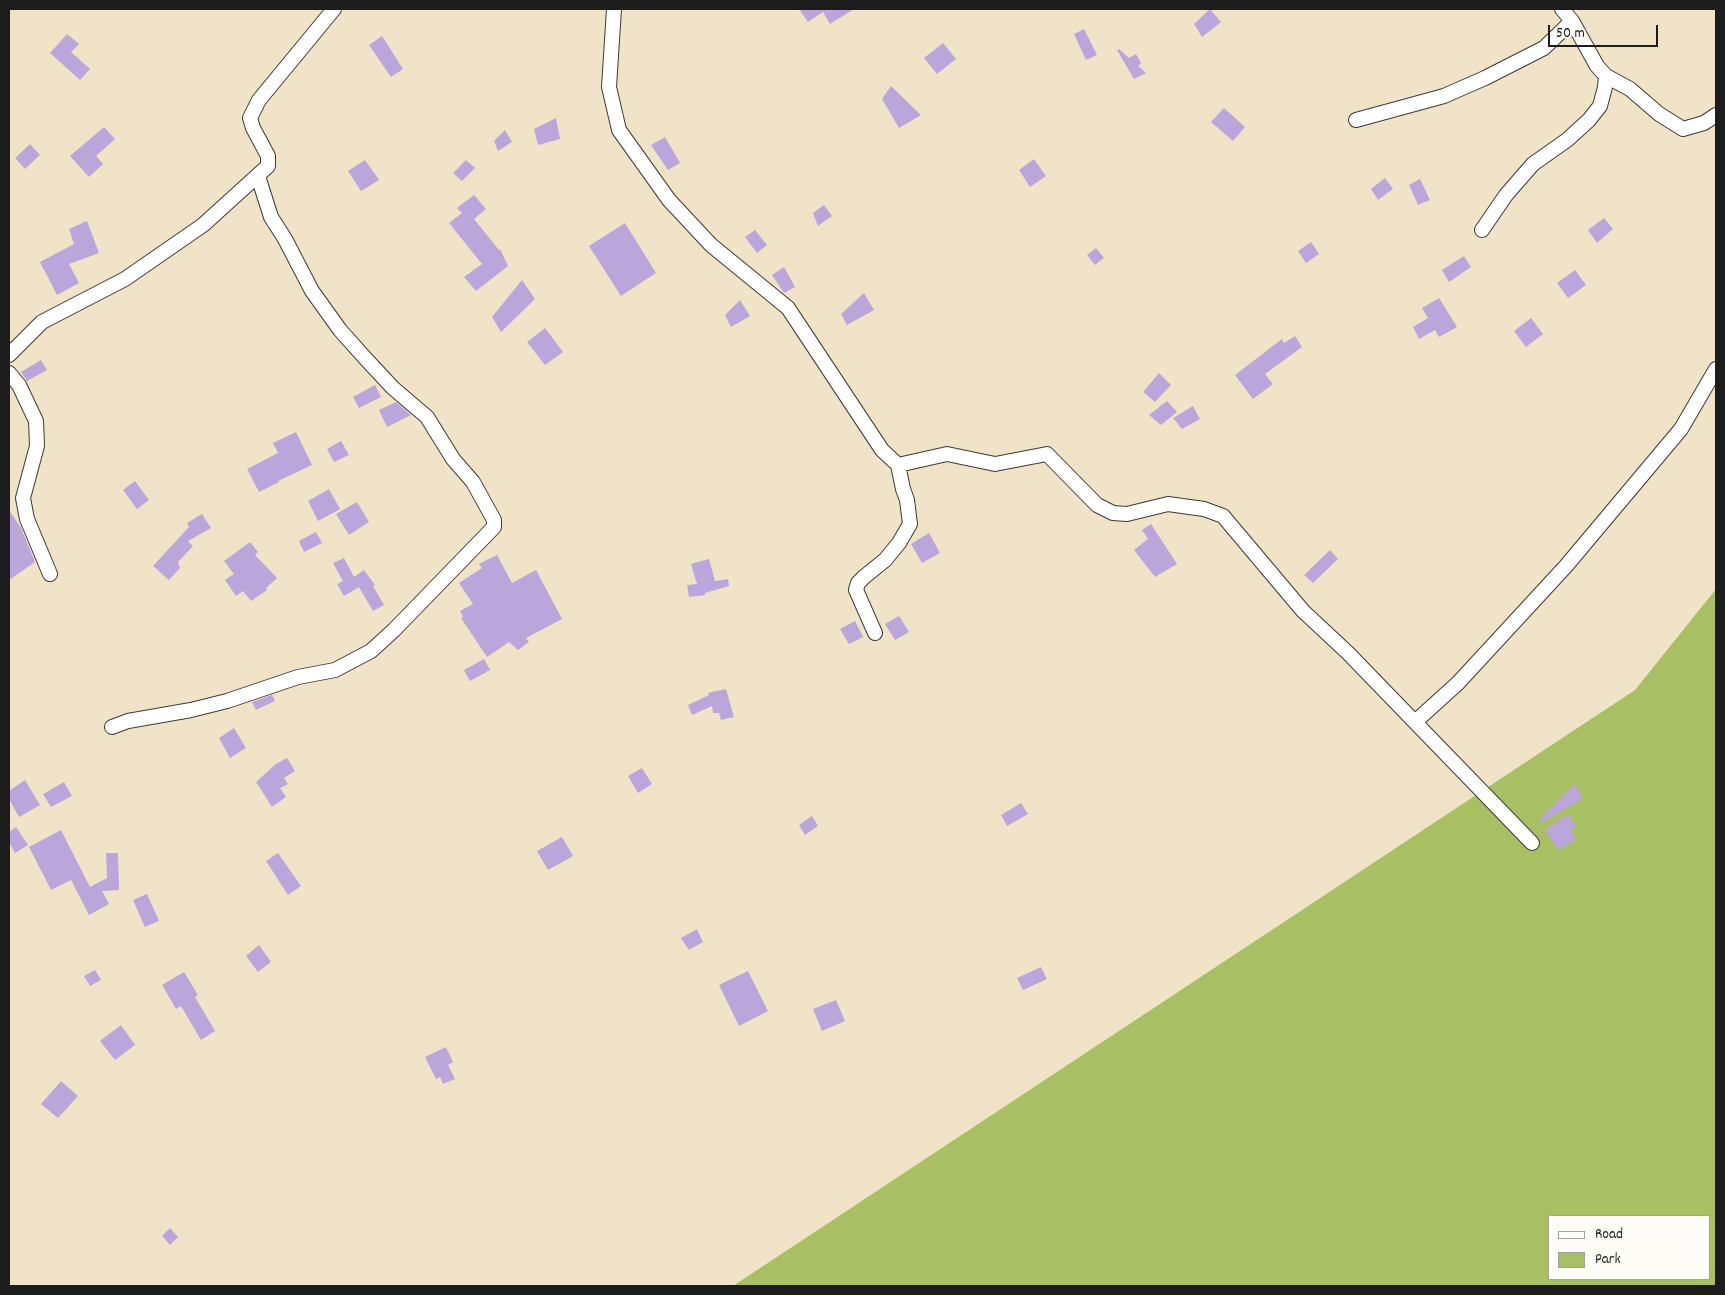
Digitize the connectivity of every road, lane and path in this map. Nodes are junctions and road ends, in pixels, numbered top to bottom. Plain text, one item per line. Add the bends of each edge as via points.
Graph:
1 (334, 9) edge
2 (614, 9) edge
3 (1562, 9) edge
4 (1572, 21) junction
5 (1606, 76) junction
6 (1716, 115) edge
7 (1356, 120) dead end
8 (258, 176) junction
9 (1482, 230) dead end
10 (9, 355) edge
11 (1716, 369) edge
12 (9, 373) edge
13 (898, 465) junction
14 (50, 574) dead end
15 (875, 633) dead end
16 (1416, 722) junction
17 (112, 727) dead end
18 (1532, 843) dead end

1 - 8 street via 258,100 250,118 268,156 268,166
2 - 13 street via 609,87 619,130 668,200 711,246 788,308 882,450
3 - 4 street
4 - 5 street
4 - 7 street via 1544,48 1485,78 1444,96
5 - 6 street via 1630,89 1683,129 1704,123
5 - 9 street via 1600,106 1589,120 1533,164
8 - 10 street via 203,225 125,279 42,322
8 - 17 street via 271,217 312,292 340,330 393,388 427,417 473,482 494,520 494,527 394,630 364,655 335,670 298,677 228,702
11 - 16 street via 1681,429 1566,566 1458,683
12 - 14 street via 20,385 36,421 37,446 23,498 27,519
13 - 15 street via 908,500 910,524 899,543 864,577 856,590
13 - 16 street via 947,454 996,464 1046,454 1097,505 1113,513 1128,514 1168,504 1204,509 1223,516 1303,611
16 - 18 street

